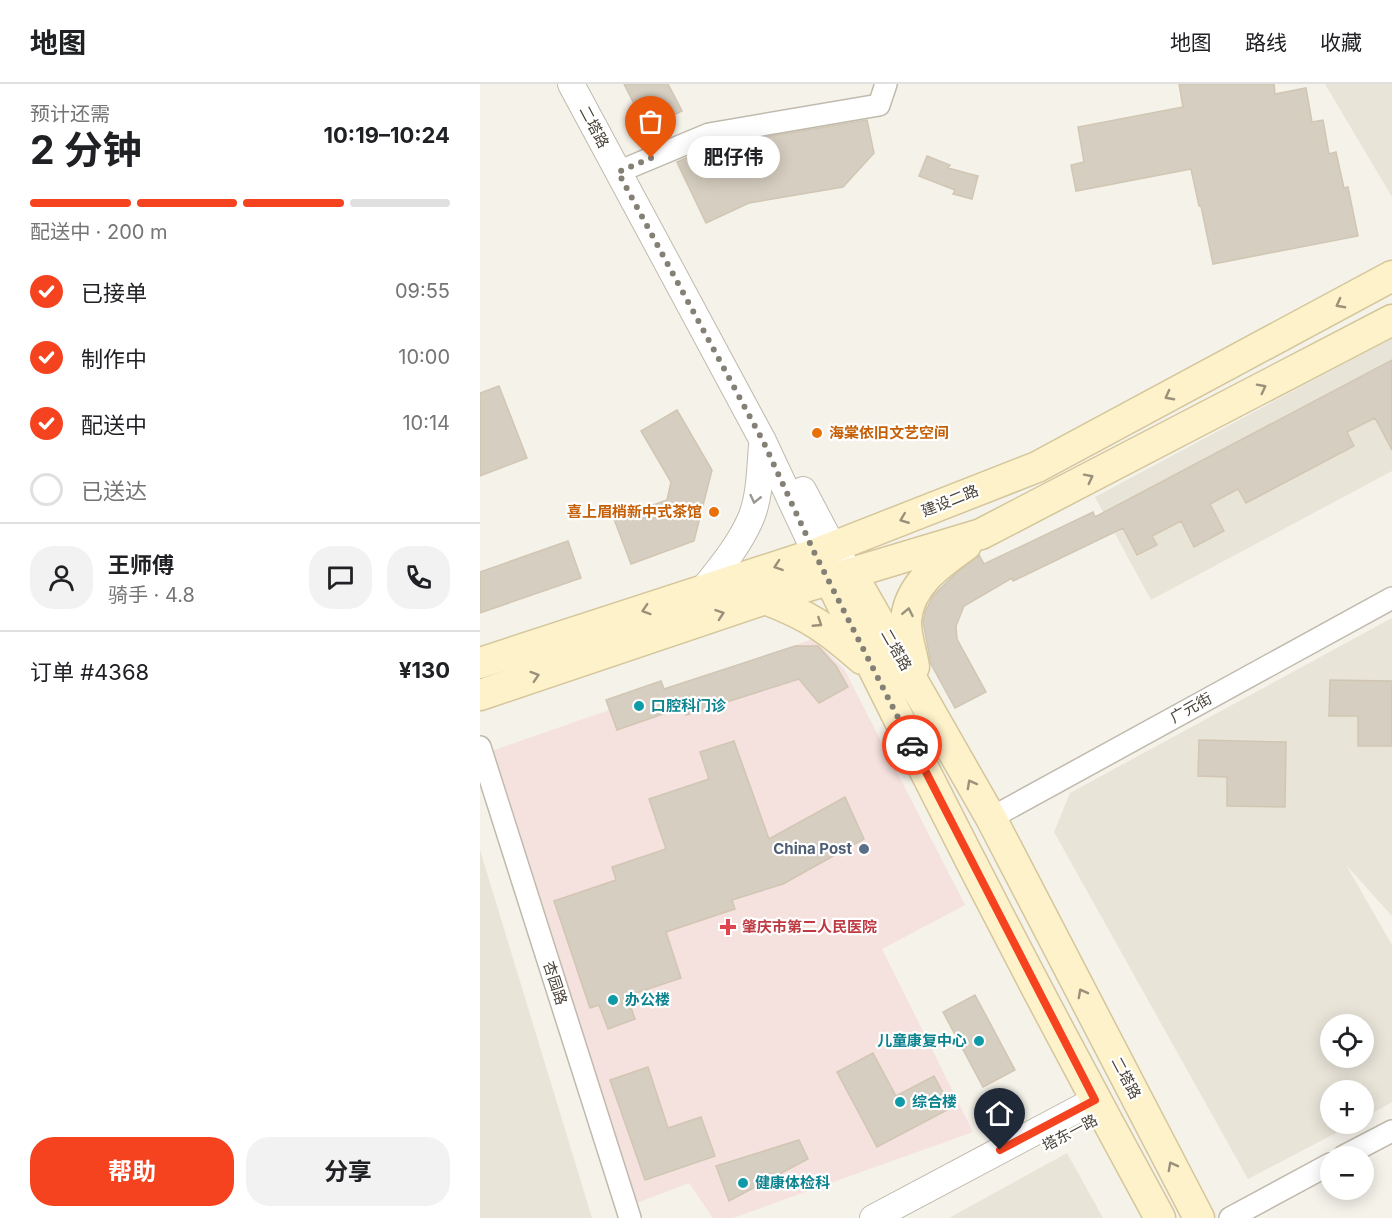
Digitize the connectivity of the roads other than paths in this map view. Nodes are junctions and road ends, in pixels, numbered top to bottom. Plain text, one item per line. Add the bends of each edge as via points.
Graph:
1 (571, 84) edge
2 (589, 84) edge
3 (886, 84) edge
4 (625, 169) junction
5 (1392, 276) edge
6 (1392, 320) edge
7 (763, 441) junction
8 (1036, 467) junction
9 (1048, 499) junction
10 (981, 534) junction
11 (824, 550) junction
12 (841, 577) junction
13 (701, 592) junction
14 (1392, 598) edge
15 (765, 599) junction
16 (480, 663) edge
17 (872, 667) junction
18 (919, 690) junction
19 (480, 695) edge
20 (480, 747) edge
21 (991, 818) junction
22 (1099, 1107) junction
23 (1392, 1131) edge
24 (1363, 1146) edge
25 (1320, 1169) edge
26 (630, 1218) edge
27 (873, 1218) edge
28 (909, 1218) edge
29 (1160, 1218) edge
30 (1199, 1218) edge
31 (1230, 1218) edge

1 - 4 street, 二塔路
2 - 4 street, 二塔路
3 - 4 street via 879,105 709,134
4 - 7 street, 二塔路
4 - 11 street, 二塔路
5 -> 8 main road, 建设二路
9 -> 6 main road
7 - 11 street, 二塔路
7 -> 13 street via 751,518 730,555
8 - 9 main road via 1034,480
8 -> 11 main road, 建设二路
9 - 10 main road
10 - 12 main road
18 -> 10 main road via 906,622 911,599 937,566
11 - 12 street
11 -> 13 main road, 建设二路
12 - 15 main road
12 - 17 main road, 二塔路
12 - 18 main road, 二塔路
13 -> 16 main road, 建设二路
14 - 21 street, 广元街
15 -> 17 main road via 814,620
19 -> 15 main road
17 - 22 main road, 二塔路
21 -> 18 main road, 二塔路
20 - 26 street, 杏园路
30 -> 21 main road, 二塔路
22 - 27 street, 塔东一路
22 - 28 street, 塔东一路
22 - 29 main road, 二塔路
23 - 24 street
25 - 31 street

